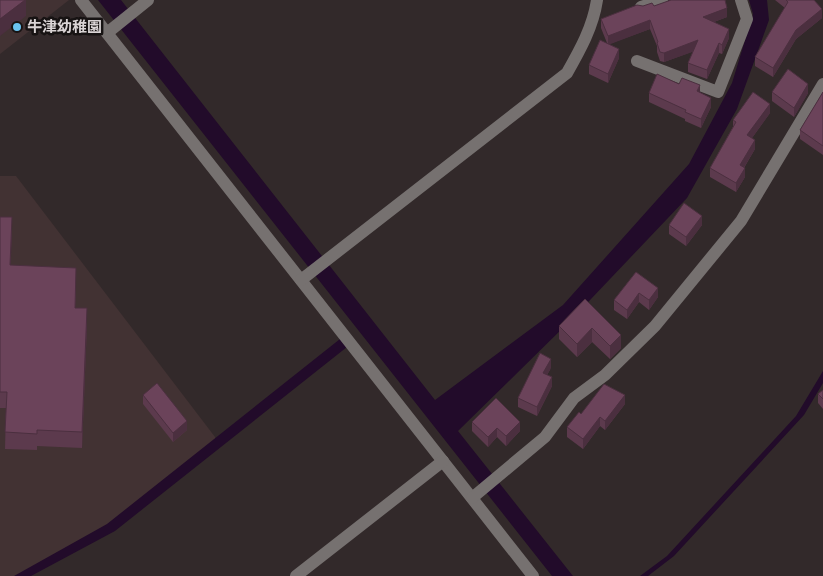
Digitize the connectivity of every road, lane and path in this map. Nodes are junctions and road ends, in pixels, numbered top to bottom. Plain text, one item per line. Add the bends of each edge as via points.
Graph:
1 (81, 0) edge
2 (148, 0) edge
3 (597, 0) edge
4 (662, 0) edge
5 (741, 0) edge
6 (641, 7) edge
7 (107, 33) junction
8 (637, 61) dead end
9 (823, 84) edge
10 (301, 280) junction
11 (443, 462) junction
12 (472, 498) junction
13 (296, 576) edge
14 (533, 576) edge

1 - 7 street
2 - 7 street
3 - 10 street via 584,43 567,73
4 - 6 street
5 - 8 street via 747,19 718,92
7 - 10 street
9 - 12 street via 741,221 656,326 605,375 574,398 545,436
10 - 11 street
11 - 12 street
11 - 13 street
12 - 14 street

